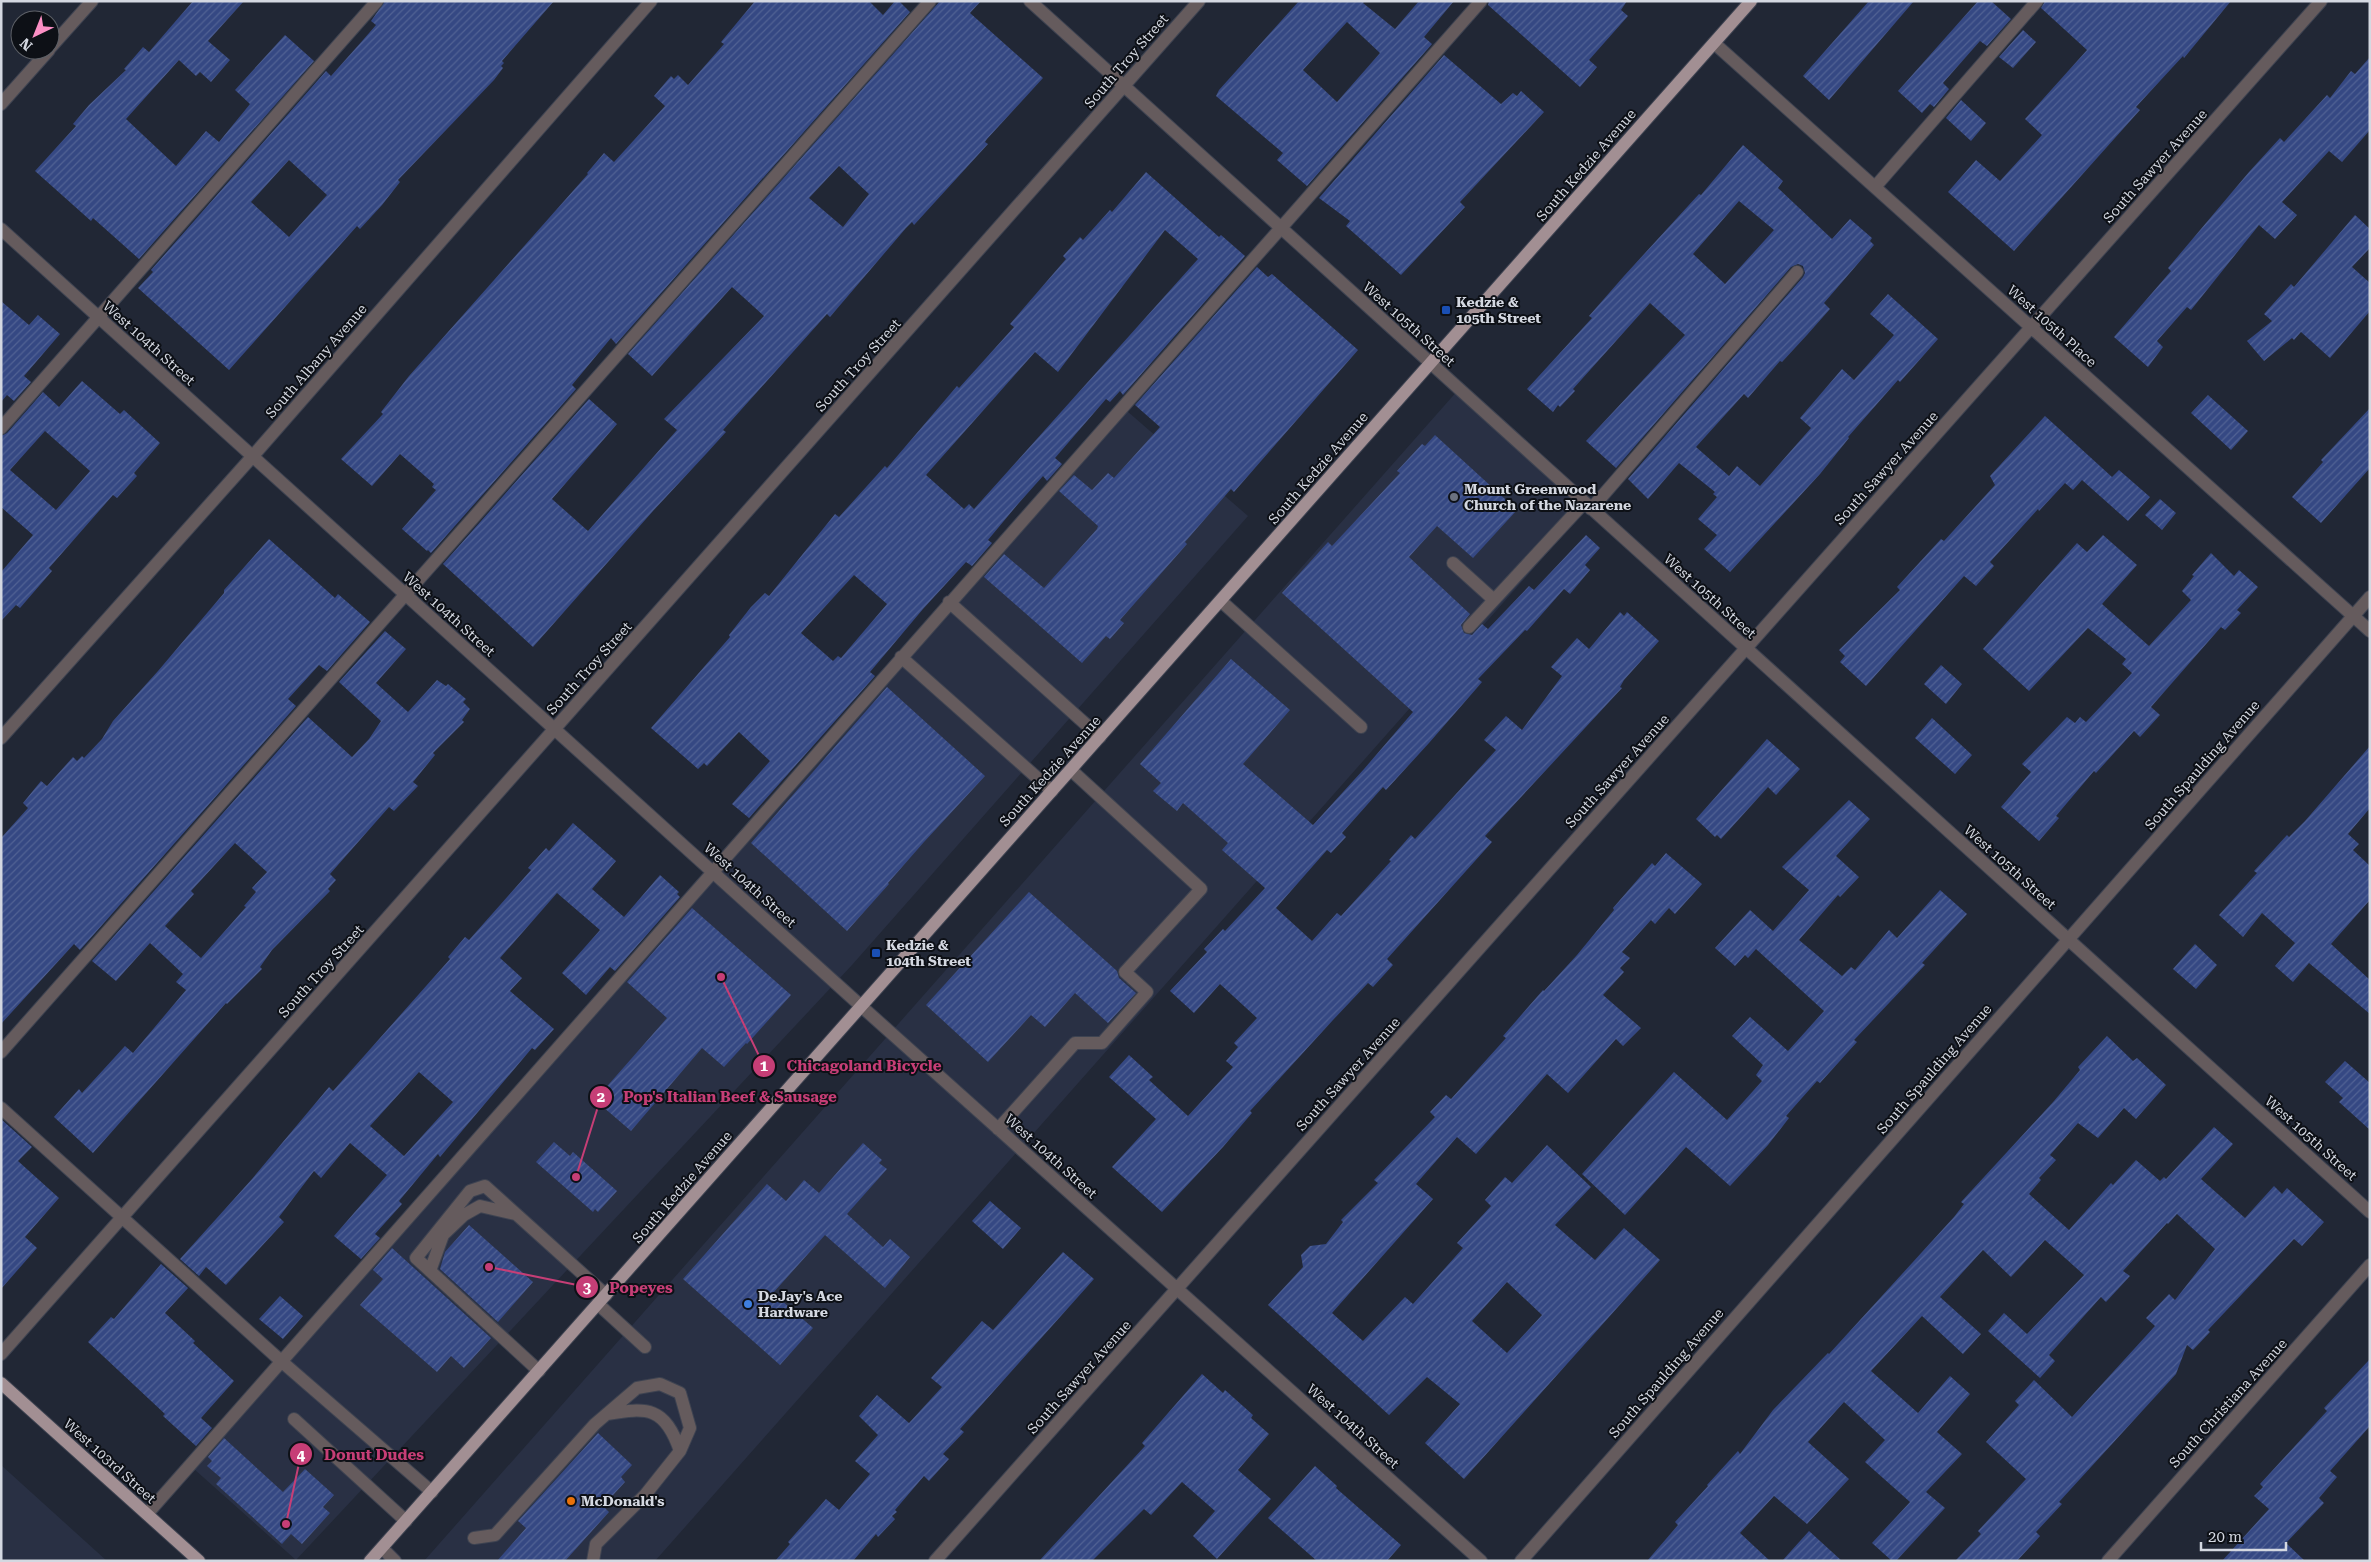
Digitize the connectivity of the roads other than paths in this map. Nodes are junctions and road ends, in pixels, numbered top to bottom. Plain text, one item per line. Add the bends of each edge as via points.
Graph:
1 (92, 1) edge
2 (377, 1) edge
3 (651, 1) edge
4 (930, 1) edge
5 (1030, 1) edge
6 (1199, 1) edge
7 (1481, 1) edge
8 (1751, 1) edge
9 (2037, 1) edge
10 (2321, 1) edge
11 (60, 37) edge
12 (1714, 43) junction
13 (39, 60) edge
14 (1124, 86) junction
15 (1, 104) edge
16 (1875, 187) junction
17 (1281, 228) junction
18 (1, 230) edge
19 (1798, 272) dead end
20 (98, 318) junction
21 (2031, 327) junction
22 (1430, 364) junction
23 (1, 428) edge
24 (252, 457) junction
25 (1588, 506) junction
26 (1453, 563) dead end
27 (405, 594) junction
28 (2370, 597) edge
29 (1494, 600) junction
30 (1221, 601) junction
31 (949, 602) junction
32 (2353, 616) junction
33 (1469, 627) dead end
34 (2370, 631) edge
35 (1746, 648) junction
36 (901, 657) junction
37 (1361, 727) dead end
38 (554, 730) junction
39 (1100, 737) junction
40 (1, 738) edge
41 (1071, 770) junction
42 (1052, 791) junction
43 (712, 871) junction
44 (2068, 939) junction
45 (861, 1006) junction
46 (1, 1052) edge
47 (1, 1108) edge
48 (998, 1128) junction
49 (2370, 1212) edge
50 (517, 1214) junction
51 (122, 1218) junction
52 (2370, 1265) edge
53 (430, 1270) junction
54 (1177, 1289) junction
55 (602, 1300) junction
56 (645, 1347) dead end
57 (1, 1354) edge
58 (281, 1361) junction
59 (539, 1371) junction
60 (1, 1383) edge
61 (607, 1414) junction
62 (294, 1420) dead end
63 (680, 1450) junction
64 (432, 1492) junction
65 (147, 1514) junction
66 (406, 1521) junction
67 (474, 1538) dead end
68 (382, 1548) junction
69 (199, 1561) edge
70 (370, 1561) edge
71 (395, 1561) edge
72 (593, 1561) edge
73 (935, 1561) edge
74 (1481, 1561) edge
75 (1520, 1561) edge
76 (2108, 1561) edge

1 - 11 street
2 - 20 street
3 - 24 street, South Albany Avenue
4 - 27 street
5 - 14 street, West 105th Street
6 - 14 street, South Troy Street
7 - 17 street
8 - 12 main road, South Kedzie Avenue
9 - 16 street
10 - 21 street, South Sawyer Avenue
12 - 16 street, West 105th Place
12 - 22 main road, South Kedzie Avenue
13 - 15 street
14 - 17 street, West 105th Street
14 - 38 street, South Troy Street
16 - 21 street, West 105th Place
17 - 22 street, West 105th Street
17 - 31 street
18 - 20 street, West 104th Street
19 - 25 street
20 - 23 street
20 - 24 street, West 104th Street
21 - 32 street, West 105th Place
21 - 35 street, South Sawyer Avenue
22 - 25 street, West 105th Street
22 - 30 main road, South Kedzie Avenue
24 - 27 street, West 104th Street
24 - 40 street, South Albany Avenue
25 - 29 street
25 - 35 street, West 105th Street
26 - 29 street
27 - 38 street, West 104th Street
27 - 46 street
28 - 32 street, South Spaulding Avenue
29 - 33 street
30 - 37 street
30 - 39 main road, South Kedzie Avenue
31 - 36 street
31 - 39 street
32 - 34 street, West 105th Place
32 - 44 street, South Spaulding Avenue
35 - 44 street, West 105th Street
35 - 54 street, South Sawyer Avenue
36 - 42 street
36 - 43 street
38 - 43 street, West 104th Street
38 - 51 street, South Troy Street
39 - 41 main road, South Kedzie Avenue
41 - 42 main road, South Kedzie Avenue
41 - 48 street via 1201,889 1125,972 1147,992 1102,1043 1075,1042
42 - 45 main road, South Kedzie Avenue
43 - 45 street, West 104th Street
43 - 58 street
44 - 49 street, West 105th Street
44 - 75 street, South Spaulding Avenue
45 - 48 street, West 104th Street
45 - 55 main road, South Kedzie Avenue
47 - 51 street
48 - 54 street, West 104th Street
50 - 53 street via 480,1206 464,1215 443,1235
50 - 53 street via 485,1186 470,1191 416,1258
50 - 55 street
51 - 57 street, South Troy Street
51 - 58 street
52 - 76 street, South Christiana Avenue
53 - 59 street
54 - 73 street, South Sawyer Avenue
54 - 74 street, West 104th Street
55 - 56 street
55 - 59 main road, South Kedzie Avenue
58 - 64 street
58 - 65 street
59 - 64 main road, South Kedzie Avenue
60 - 65 main road, West 103rd Street
61 - 63 street via 637,1409 655,1414 672,1430
61 - 63 street via 637,1388 660,1384 680,1393 690,1428
61 - 67 street via 495,1534
62 - 66 street
63 - 72 street via 645,1495 596,1544
64 - 66 main road, South Kedzie Avenue
65 - 69 main road, West 103rd Street
66 - 68 main road, South Kedzie Avenue
68 - 70 main road, South Kedzie Avenue
68 - 71 street

